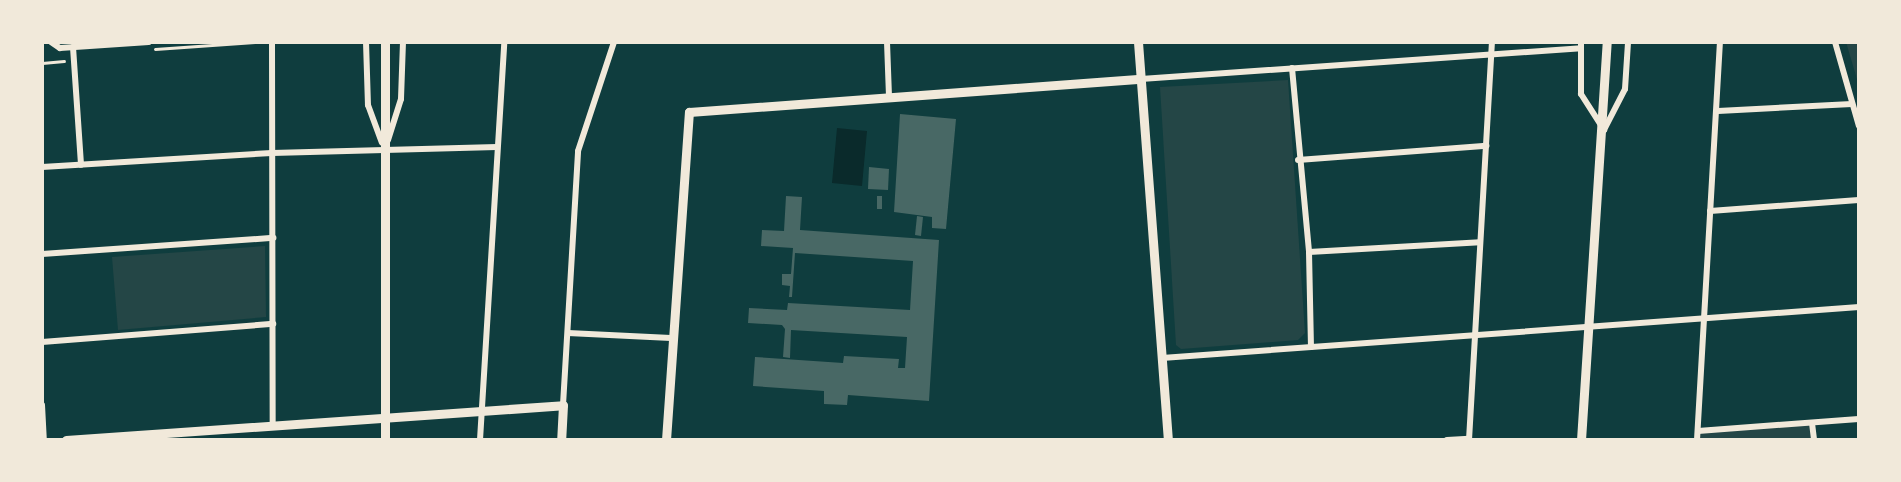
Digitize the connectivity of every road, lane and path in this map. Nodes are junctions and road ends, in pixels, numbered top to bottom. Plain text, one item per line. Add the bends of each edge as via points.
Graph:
1 (51, 42) edge
2 (65, 42) edge
3 (255, 42) edge
4 (272, 42) edge
5 (366, 42) edge
6 (385, 42) edge
7 (403, 42) edge
8 (504, 42) edge
9 (614, 42) edge
10 (887, 42) edge
11 (1138, 42) edge
12 (1491, 42) edge
13 (1607, 42) edge
14 (1628, 42) edge
15 (1720, 42) edge
16 (1835, 42) edge
17 (1581, 45) edge
18 (149, 46) edge
19 (73, 47) junction
20 (1491, 54) junction
21 (67, 61) dead end
22 (42, 63) edge
23 (1293, 68) junction
24 (1141, 79) junction
25 (889, 97) junction
26 (1852, 104) junction
27 (1718, 111) junction
28 (1859, 126) edge
29 (1604, 130) junction
30 (1486, 146) junction
31 (497, 147) junction
32 (385, 149) junction
33 (273, 153) junction
34 (1298, 160) junction
35 (81, 165) junction
36 (42, 167) edge
37 (1859, 200) edge
38 (1710, 211) junction
39 (273, 238) junction
40 (1480, 242) junction
41 (1309, 252) junction
42 (42, 254) edge
43 (1859, 307) edge
44 (1704, 320) junction
45 (273, 324) junction
46 (1589, 327) junction
47 (568, 333) junction
48 (1475, 336) junction
49 (671, 338) junction
50 (42, 342) edge
51 (1311, 348) junction
52 (1162, 358) junction
53 (42, 405) edge
54 (563, 405) junction
55 (483, 409) junction
56 (385, 416) junction
57 (1859, 419) edge
58 (1812, 423) junction
59 (273, 424) junction
60 (1698, 431) junction
61 (1469, 439) edge
62 (44, 440) edge
63 (66, 440) edge
64 (385, 440) edge
65 (480, 440) edge
66 (561, 440) edge
67 (666, 440) edge
68 (1168, 440) edge
69 (1447, 440) edge
70 (1581, 440) edge
71 (1697, 440) edge
72 (1814, 440) edge

1 - 19 street via 60,48
2 - 19 street
3 - 18 path
4 - 33 street
5 - 32 street via 368,105
6 - 32 street
7 - 32 street via 401,99
8 - 31 street
9 - 47 street via 578,152
10 - 25 street
11 - 24 street
12 - 20 street
13 - 29 street
14 - 29 street via 1625,90
15 - 27 street
16 - 26 street
17 - 20 street
17 - 29 street via 1581,94
18 - 19 street
19 - 35 street
20 - 23 street
20 - 30 street
21 - 22 path
23 - 24 street
23 - 34 street
24 - 25 street
24 - 52 street
25 - 49 street via 689,111
26 - 27 street
26 - 28 street
27 - 38 street
29 - 46 street
30 - 34 street
30 - 40 street
31 - 32 street
31 - 55 street
32 - 33 street
32 - 56 street
33 - 35 street
33 - 39 street
34 - 41 street
35 - 36 street
37 - 38 street
38 - 44 street
39 - 42 street
39 - 45 street
40 - 41 street
40 - 48 street
41 - 51 street
43 - 44 street
44 - 46 street
44 - 60 street
45 - 50 street
45 - 59 street
46 - 48 street
46 - 70 street
47 - 49 street
47 - 54 street
48 - 51 street
48 - 61 street
49 - 67 street
51 - 52 street
52 - 68 street
53 - 62 street
54 - 55 street
54 - 66 street
55 - 56 street
55 - 65 street
56 - 59 street
56 - 64 street
57 - 58 street
58 - 60 street
58 - 72 street
59 - 63 street
60 - 71 street
61 - 69 street

